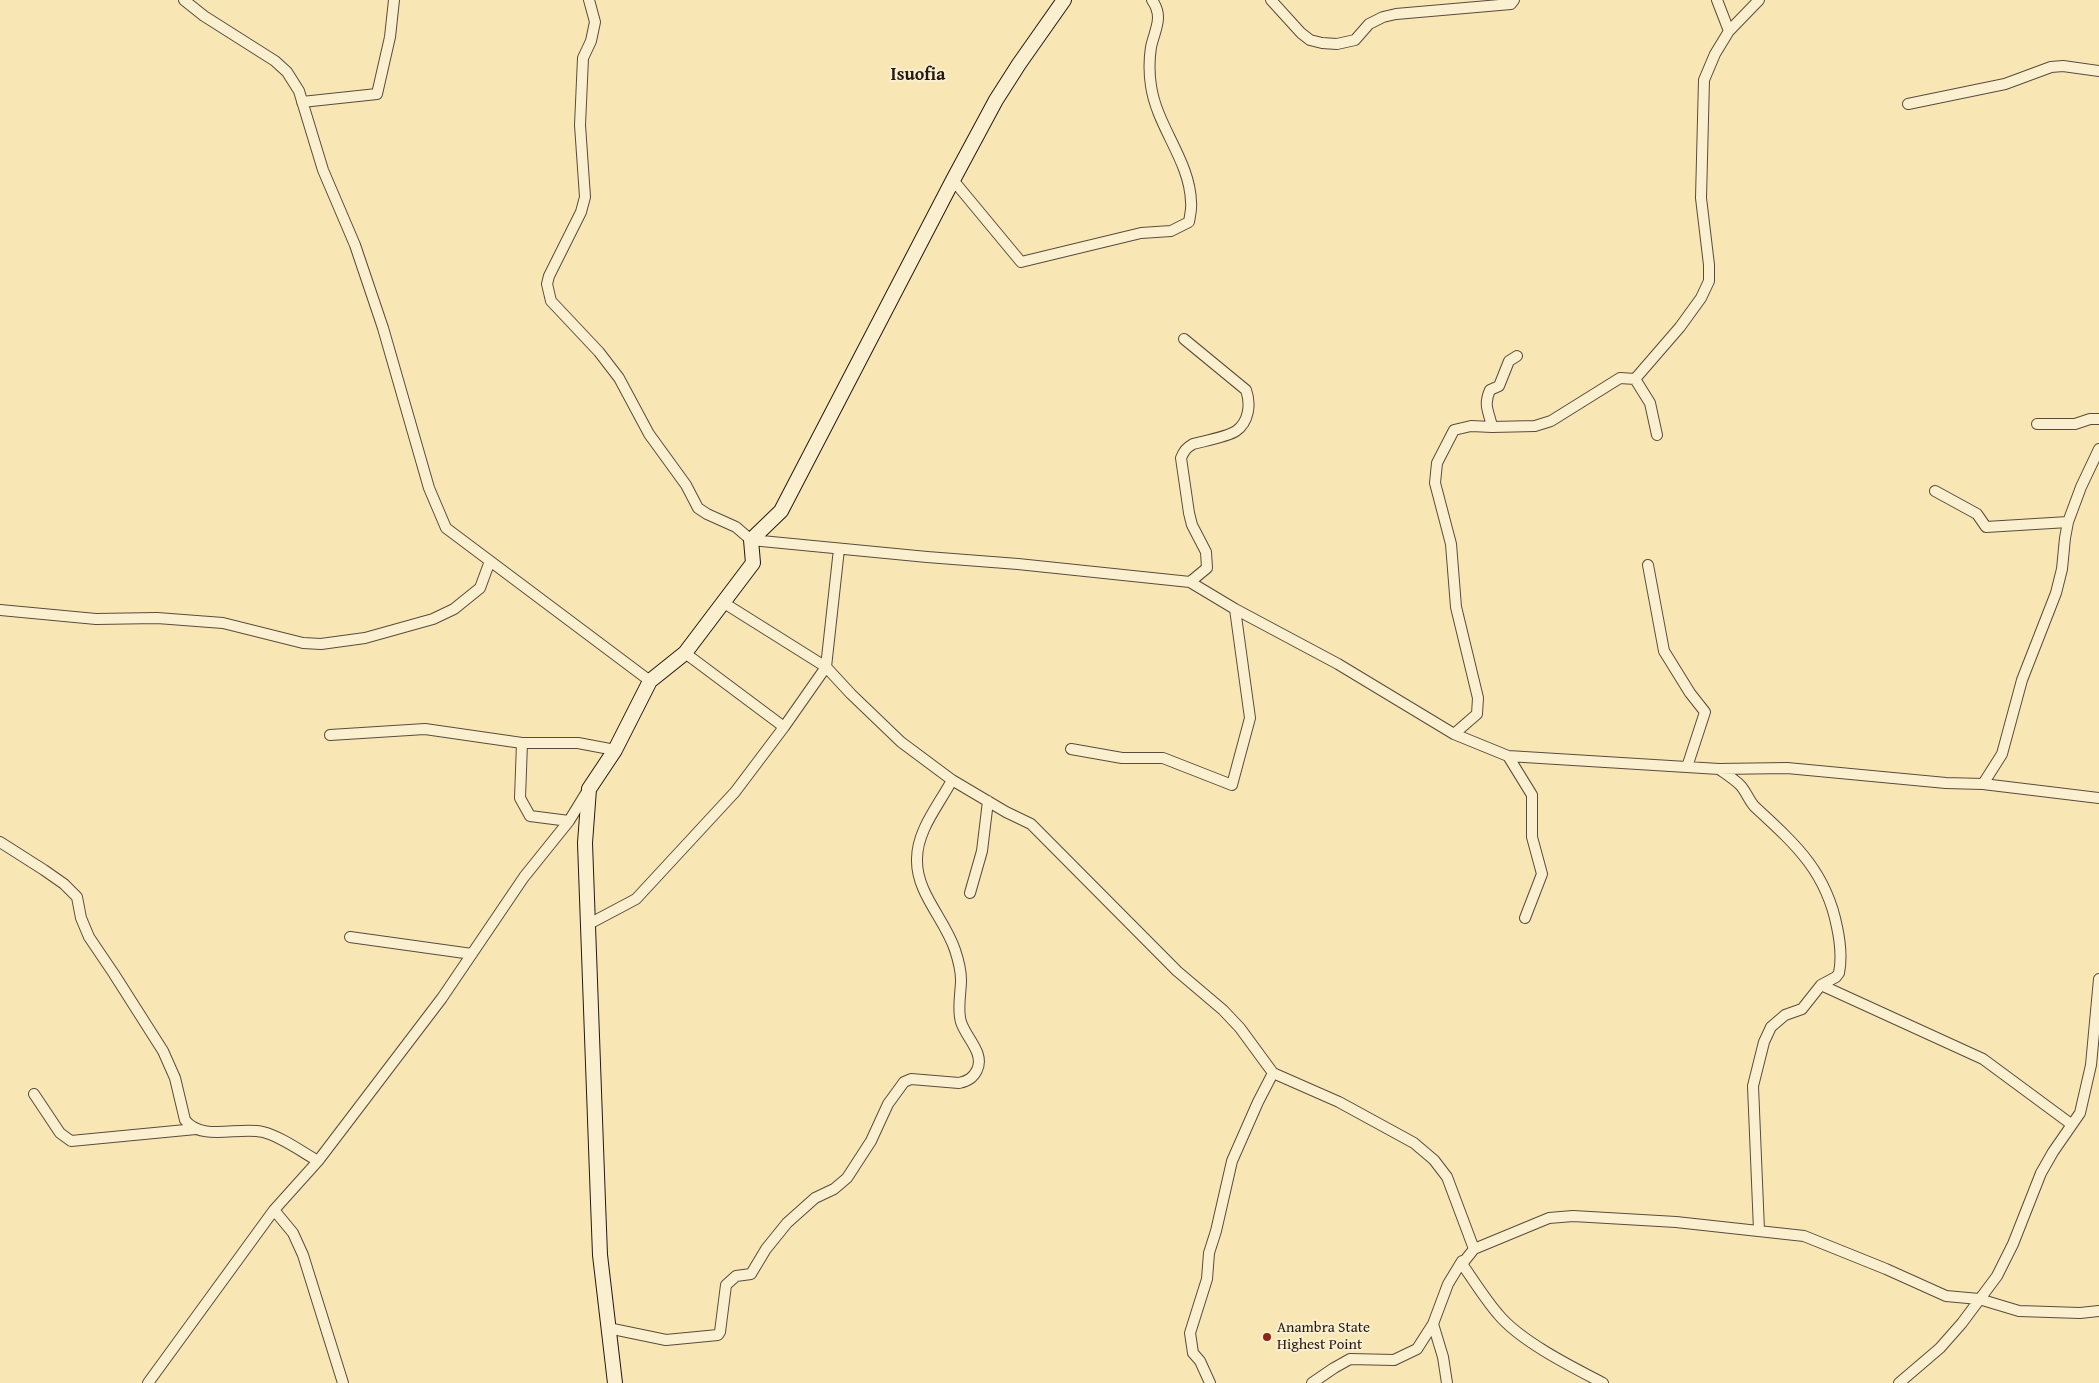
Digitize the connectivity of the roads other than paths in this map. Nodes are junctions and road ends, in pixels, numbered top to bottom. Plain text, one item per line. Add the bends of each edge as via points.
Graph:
1 (184, 0) edge
2 (394, 0) edge
3 (589, 0) edge
4 (1064, 0) edge
5 (1152, 0) edge
6 (1271, 0) edge
7 (1514, 0) edge
8 (1718, 0) edge
9 (1759, 0) edge
10 (1729, 31) junction
11 (2099, 71) edge
12 (302, 102) junction
13 (1908, 104) dead end
14 (953, 180) junction
15 (1184, 339) dead end
16 (1517, 356) dead end
17 (1635, 379) junction
18 (2099, 419) edge
19 (2037, 424) dead end
20 (1492, 427) junction
21 (1657, 435) dead end
22 (2099, 449) edge
23 (1935, 490) dead end
24 (2068, 522) junction
25 (751, 540) junction
26 (839, 549) junction
27 (490, 561) junction
28 (1648, 565) dead end
29 (1190, 582) junction
30 (724, 603) junction
31 (1235, 609) junction
32 (0, 610) edge
33 (686, 653) junction
34 (826, 667) junction
35 (650, 680) junction
36 (784, 727) junction
37 (1454, 734) junction
38 (330, 735) dead end
39 (522, 743) junction
40 (614, 750) junction
41 (1071, 750) dead end
42 (1508, 756) junction
43 (1687, 767) junction
44 (1719, 769) junction
45 (952, 780) junction
46 (1983, 784) junction
47 (589, 789) junction
48 (2099, 798) edge
49 (988, 801) junction
50 (569, 821) junction
51 (0, 842) edge
52 (970, 893) dead end
53 (1525, 918) dead end
54 (587, 925) junction
55 (350, 937) dead end
56 (472, 954) junction
57 (2099, 979) edge
58 (1822, 985) junction
59 (1273, 1073) junction
60 (34, 1094) dead end
61 (2071, 1124) junction
62 (196, 1129) junction
63 (318, 1161) junction
64 (274, 1210) junction
65 (1759, 1230) junction
66 (1474, 1249) junction
67 (1462, 1264) junction
68 (1979, 1299) junction
69 (2099, 1311) edge
70 (1433, 1324) junction
71 (608, 1328) junction
72 (148, 1383) edge
73 (343, 1383) edge
74 (615, 1383) edge
75 (1210, 1383) edge
76 (1312, 1383) edge
77 (1447, 1383) edge
78 (1603, 1383) edge
79 (1899, 1383) edge

1 - 12 street via 287,72
2 - 12 street via 390,37 377,94
3 - 25 street via 595,22 583,58 580,124 585,197 582,212 549,276 551,301 619,378 649,434 686,485 698,508 736,527
4 - 14 main road via 1014,71
5 - 14 street via 1157,6 1159,19 1149,66 1151,86 1156,106 1185,174 1192,202 1189,222 1171,231 1140,233 1021,262
6 - 7 street via 1310,40 1337,44 1355,40 1369,24 1382,17 1511,4
8 - 10 street
9 - 10 street
10 - 17 street via 1704,80 1701,198 1709,281 1680,327
11 - 13 street via 2051,67 2005,84
12 - 27 street via 323,170 355,245 380,319 439,514 446,528
14 - 25 main road via 780,510
15 - 29 street via 1246,390 1249,400 1243,424 1235,432 1193,444 1187,447 1181,458 1192,525 1207,560 1207,568
16 - 20 street via 1509,361 1499,386 1490,390 1487,398
17 - 20 street via 1620,378 1551,421 1535,426
17 - 21 street via 1650,403
18 - 19 street via 2075,424
20 - 37 street via 1471,426 1454,430 1437,463 1435,483 1451,544 1456,607 1478,698 1477,714
22 - 24 street
23 - 24 street via 1977,514 1986,527
24 - 46 street via 2056,593 2022,680 2002,754
25 - 26 street
25 - 30 main road via 753,563
26 - 29 street via 1028,564
26 - 34 street
27 - 32 street via 480,588 454,609 433,620 374,636 321,644 303,643 222,623 157,618 96,619
27 - 35 street
28 - 43 street via 1664,650 1704,712
29 - 31 street
30 - 33 main road
30 - 34 street
31 - 37 street via 1338,664
31 - 41 street via 1250,718 1232,785 1163,758 1122,758
33 - 35 main road
33 - 36 street
34 - 36 street
34 - 45 street via 901,742
35 - 40 main road
36 - 54 street via 735,792 636,898
37 - 42 street
38 - 39 street via 425,729
39 - 40 street via 578,743
39 - 50 street via 520,798 530,816
40 - 47 main road
42 - 43 street
42 - 53 street via 1532,795 1532,837 1542,874
43 - 44 street
44 - 46 street via 1787,768
44 - 58 street via 1742,786 1755,807 1807,859 1825,887 1839,936 1840,966 1836,977
45 - 49 street
45 - 71 street via 922,837 917,858 918,874 955,950 961,978 960,1020 980,1061 975,1073 966,1082 959,1083 911,1079 904,1082 888,1104 847,1178 815,1198 787,1223 751,1274 736,1276 726,1285 718,1335 666,1340
46 - 48 street
47 - 50 street
47 - 54 main road via 585,843
49 - 52 street via 982,851
49 - 59 street via 1031,824 1177,971 1223,1010
50 - 56 street via 524,877
51 - 62 street via 51,874 77,898 89,936 163,1052 175,1078 185,1120
54 - 71 main road via 600,1255
55 - 56 street
56 - 63 street
57 - 61 street via 2085,1098 2080,1113
58 - 61 street via 1983,1059
58 - 65 street via 1802,1009 1785,1015 1771,1027 1764,1042 1753,1086
59 - 66 street via 1339,1102 1414,1144 1434,1160 1447,1177
59 - 75 street via 1232,1161 1209,1253 1207,1279 1190,1333 1192,1353
60 - 62 street via 60,1133 71,1141
61 - 68 street via 2041,1174 1997,1276
62 - 63 street via 262,1132
63 - 64 street
64 - 72 street
64 - 73 street via 293,1233 303,1255
65 - 66 street via 1573,1216 1549,1218
65 - 68 street via 1804,1236 1946,1296
66 - 67 street
67 - 70 street via 1462,1261 1448,1284
67 - 78 street via 1499,1316 1527,1339
68 - 69 street via 2019,1310
68 - 79 street via 1940,1348
70 - 76 street via 1417,1348 1394,1360 1350,1360
70 - 77 street
71 - 74 main road

